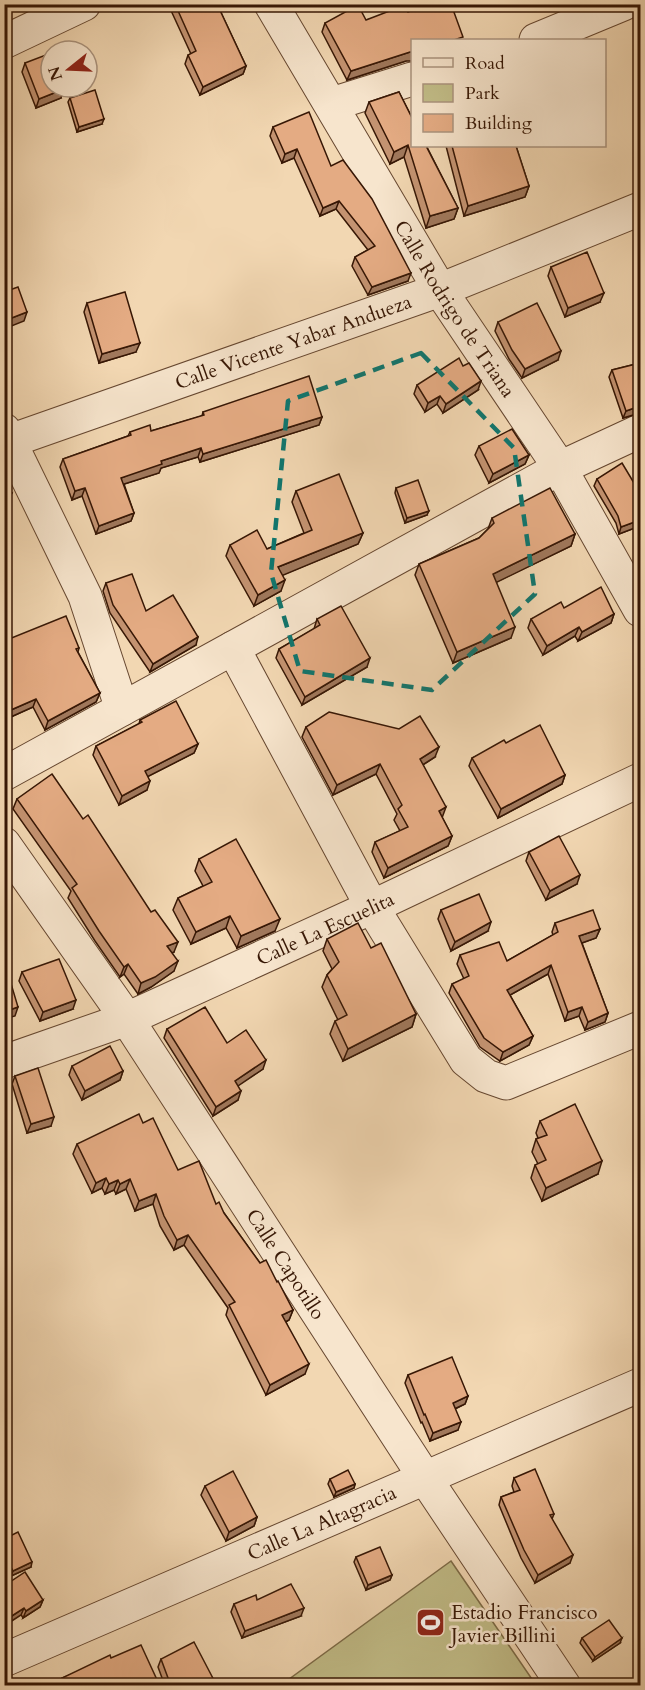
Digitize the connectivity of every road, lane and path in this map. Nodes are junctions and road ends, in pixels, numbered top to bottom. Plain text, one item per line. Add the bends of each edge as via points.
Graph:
1 (84, 4) edge
2 (271, 4) edge
3 (623, 4) edge
4 (538, 39) edge
5 (4, 42) edge
6 (411, 79) edge
7 (332, 104) junction
8 (640, 209) edge
9 (440, 290) junction
10 (640, 430) edge
11 (7, 435) edge
12 (560, 468) junction
13 (640, 610) edge
14 (233, 648) junction
15 (122, 709) junction
16 (4, 774) edge
17 (640, 780) edge
18 (4, 844) edge
19 (372, 907) junction
20 (127, 1019) junction
21 (640, 1029) edge
22 (4, 1062) edge
23 (640, 1384) edge
24 (425, 1478) junction
25 (4, 1660) edge
26 (564, 1686) edge

1 - 5 street
2 - 7 street, Calle Rodrigo de Triana
3 - 4 street
6 - 7 street
7 - 9 street, Calle Rodrigo de Triana
8 - 9 street, Calle Vicente Yabar Andueza
9 - 11 street, Calle Vicente Yabar Andueza
9 - 12 street, Calle Rodrigo de Triana
10 - 12 street
11 - 15 street via 85,596
12 - 13 street, Calle Rodrigo de Triana
12 - 14 street
14 - 15 street
14 - 19 street
15 - 16 street
17 - 19 street, Calle La Escuelita
18 - 20 street, Calle Capotillo
19 - 20 street, Calle La Escuelita
19 - 21 street via 466,1060 486,1077 506,1083
20 - 22 street, Calle La Escuelita
20 - 24 street, Calle Capotillo
23 - 24 street, Calle La Altagracia
24 - 25 street, Calle La Altagracia
24 - 26 street, Calle Capotillo

